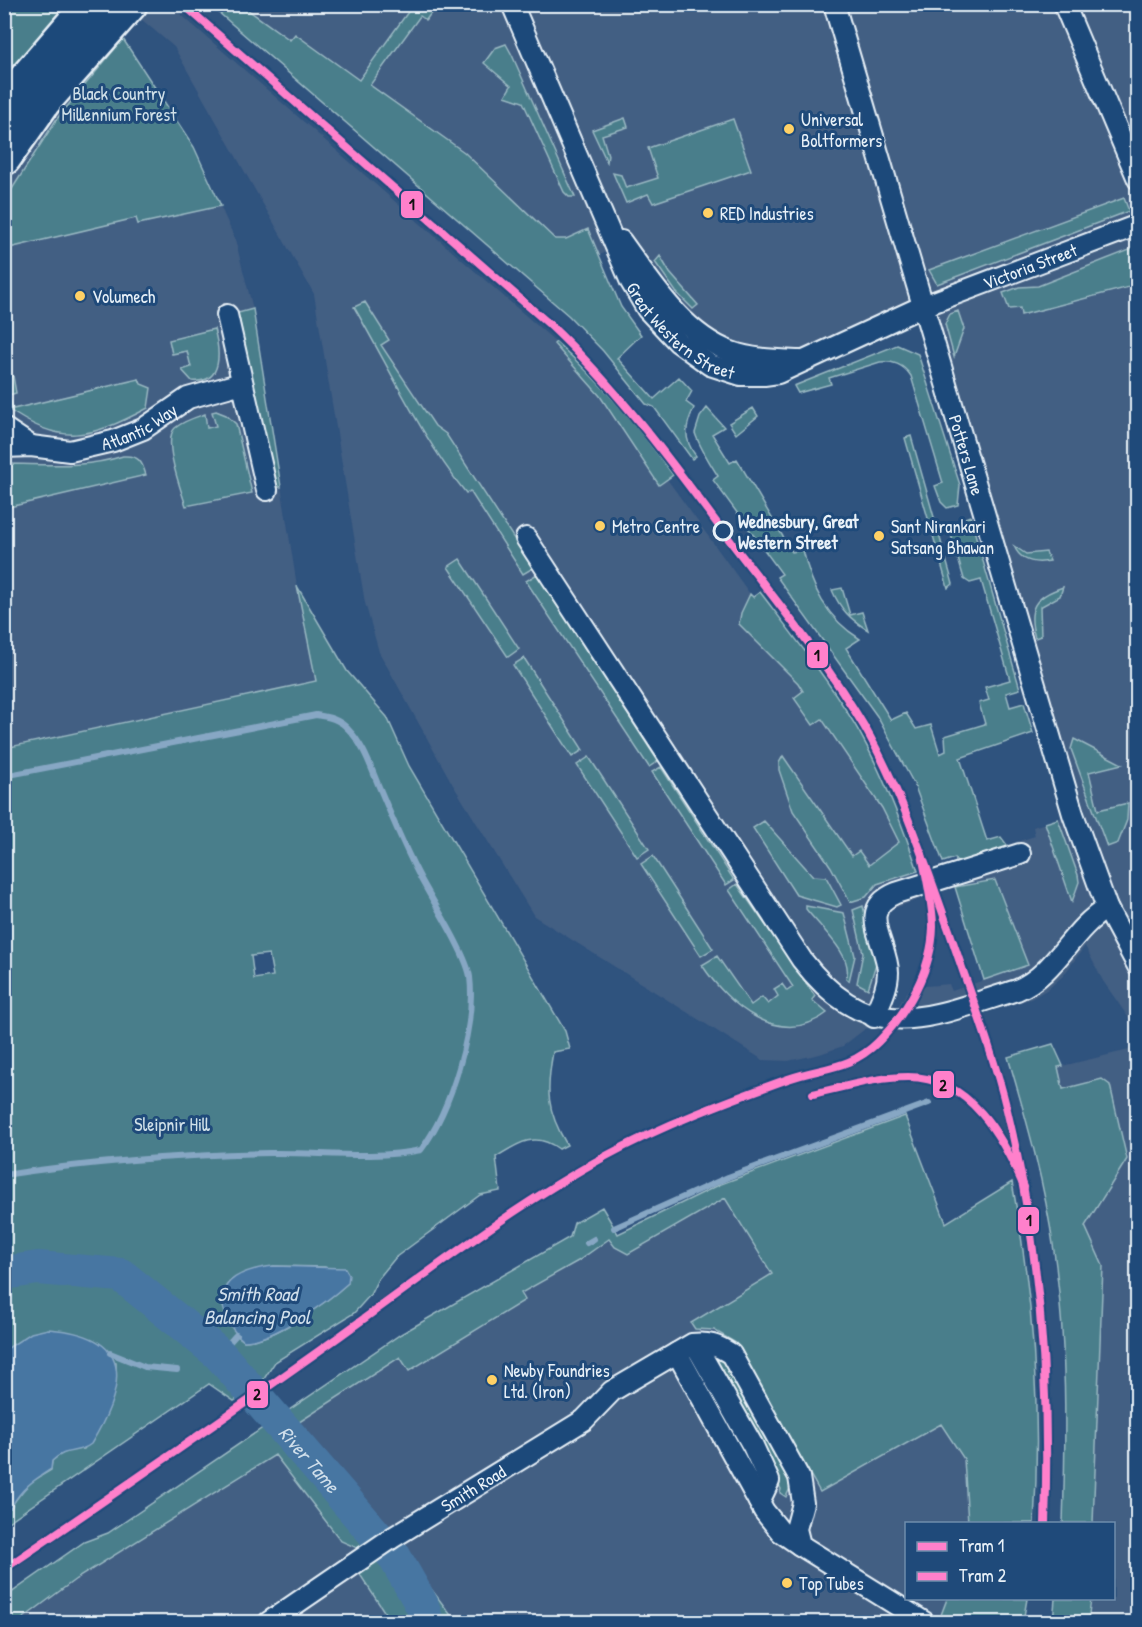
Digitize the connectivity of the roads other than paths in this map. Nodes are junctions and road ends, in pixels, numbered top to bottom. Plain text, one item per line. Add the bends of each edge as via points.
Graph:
1 (90, 4) edge
2 (130, 4) edge
3 (512, 4) edge
4 (834, 4) edge
5 (1064, 4) edge
6 (4, 104) edge
7 (4, 158) edge
8 (1137, 179) edge
9 (1137, 225) edge
10 (921, 307) junction
11 (227, 315) dead end
12 (242, 383) junction
13 (4, 428) edge
14 (31, 446) junction
15 (4, 447) edge
16 (267, 490) dead end
17 (526, 537) dead end
18 (1020, 854) dead end
19 (1107, 908) junction
20 (1137, 966) edge
21 (874, 1017) junction
22 (686, 1348) junction
23 (800, 1545) junction
24 (269, 1623) edge
25 (924, 1623) edge

1 - 6 highway
2 - 7 highway via 44,101
3 - 10 street, Great Western Street via 631,282 647,309 678,342 710,365 741,375 778,373
4 - 10 street, Potters Lane
5 - 8 street
9 - 10 street, Victoria Street
10 - 19 street, Potters Lane via 950,391 1047,728
11 - 12 street
12 - 14 street, Atlantic Way via 188,398 143,429 113,441 70,451
12 - 16 street
13 - 14 street, Atlantic Way
14 - 15 street, Atlantic Way
17 - 21 street via 801,960 829,990
18 - 21 street via 896,893 880,904 877,932 888,969 887,986
19 - 20 street, Potters Lane
19 - 21 street via 1088,919 1058,960 1032,984 917,1019
22 - 23 street via 759,1502 781,1532
22 - 23 street via 704,1342 731,1354 799,1477 803,1503 796,1529
22 - 24 street, Smith Road via 612,1390 584,1420 362,1557
23 - 25 street

